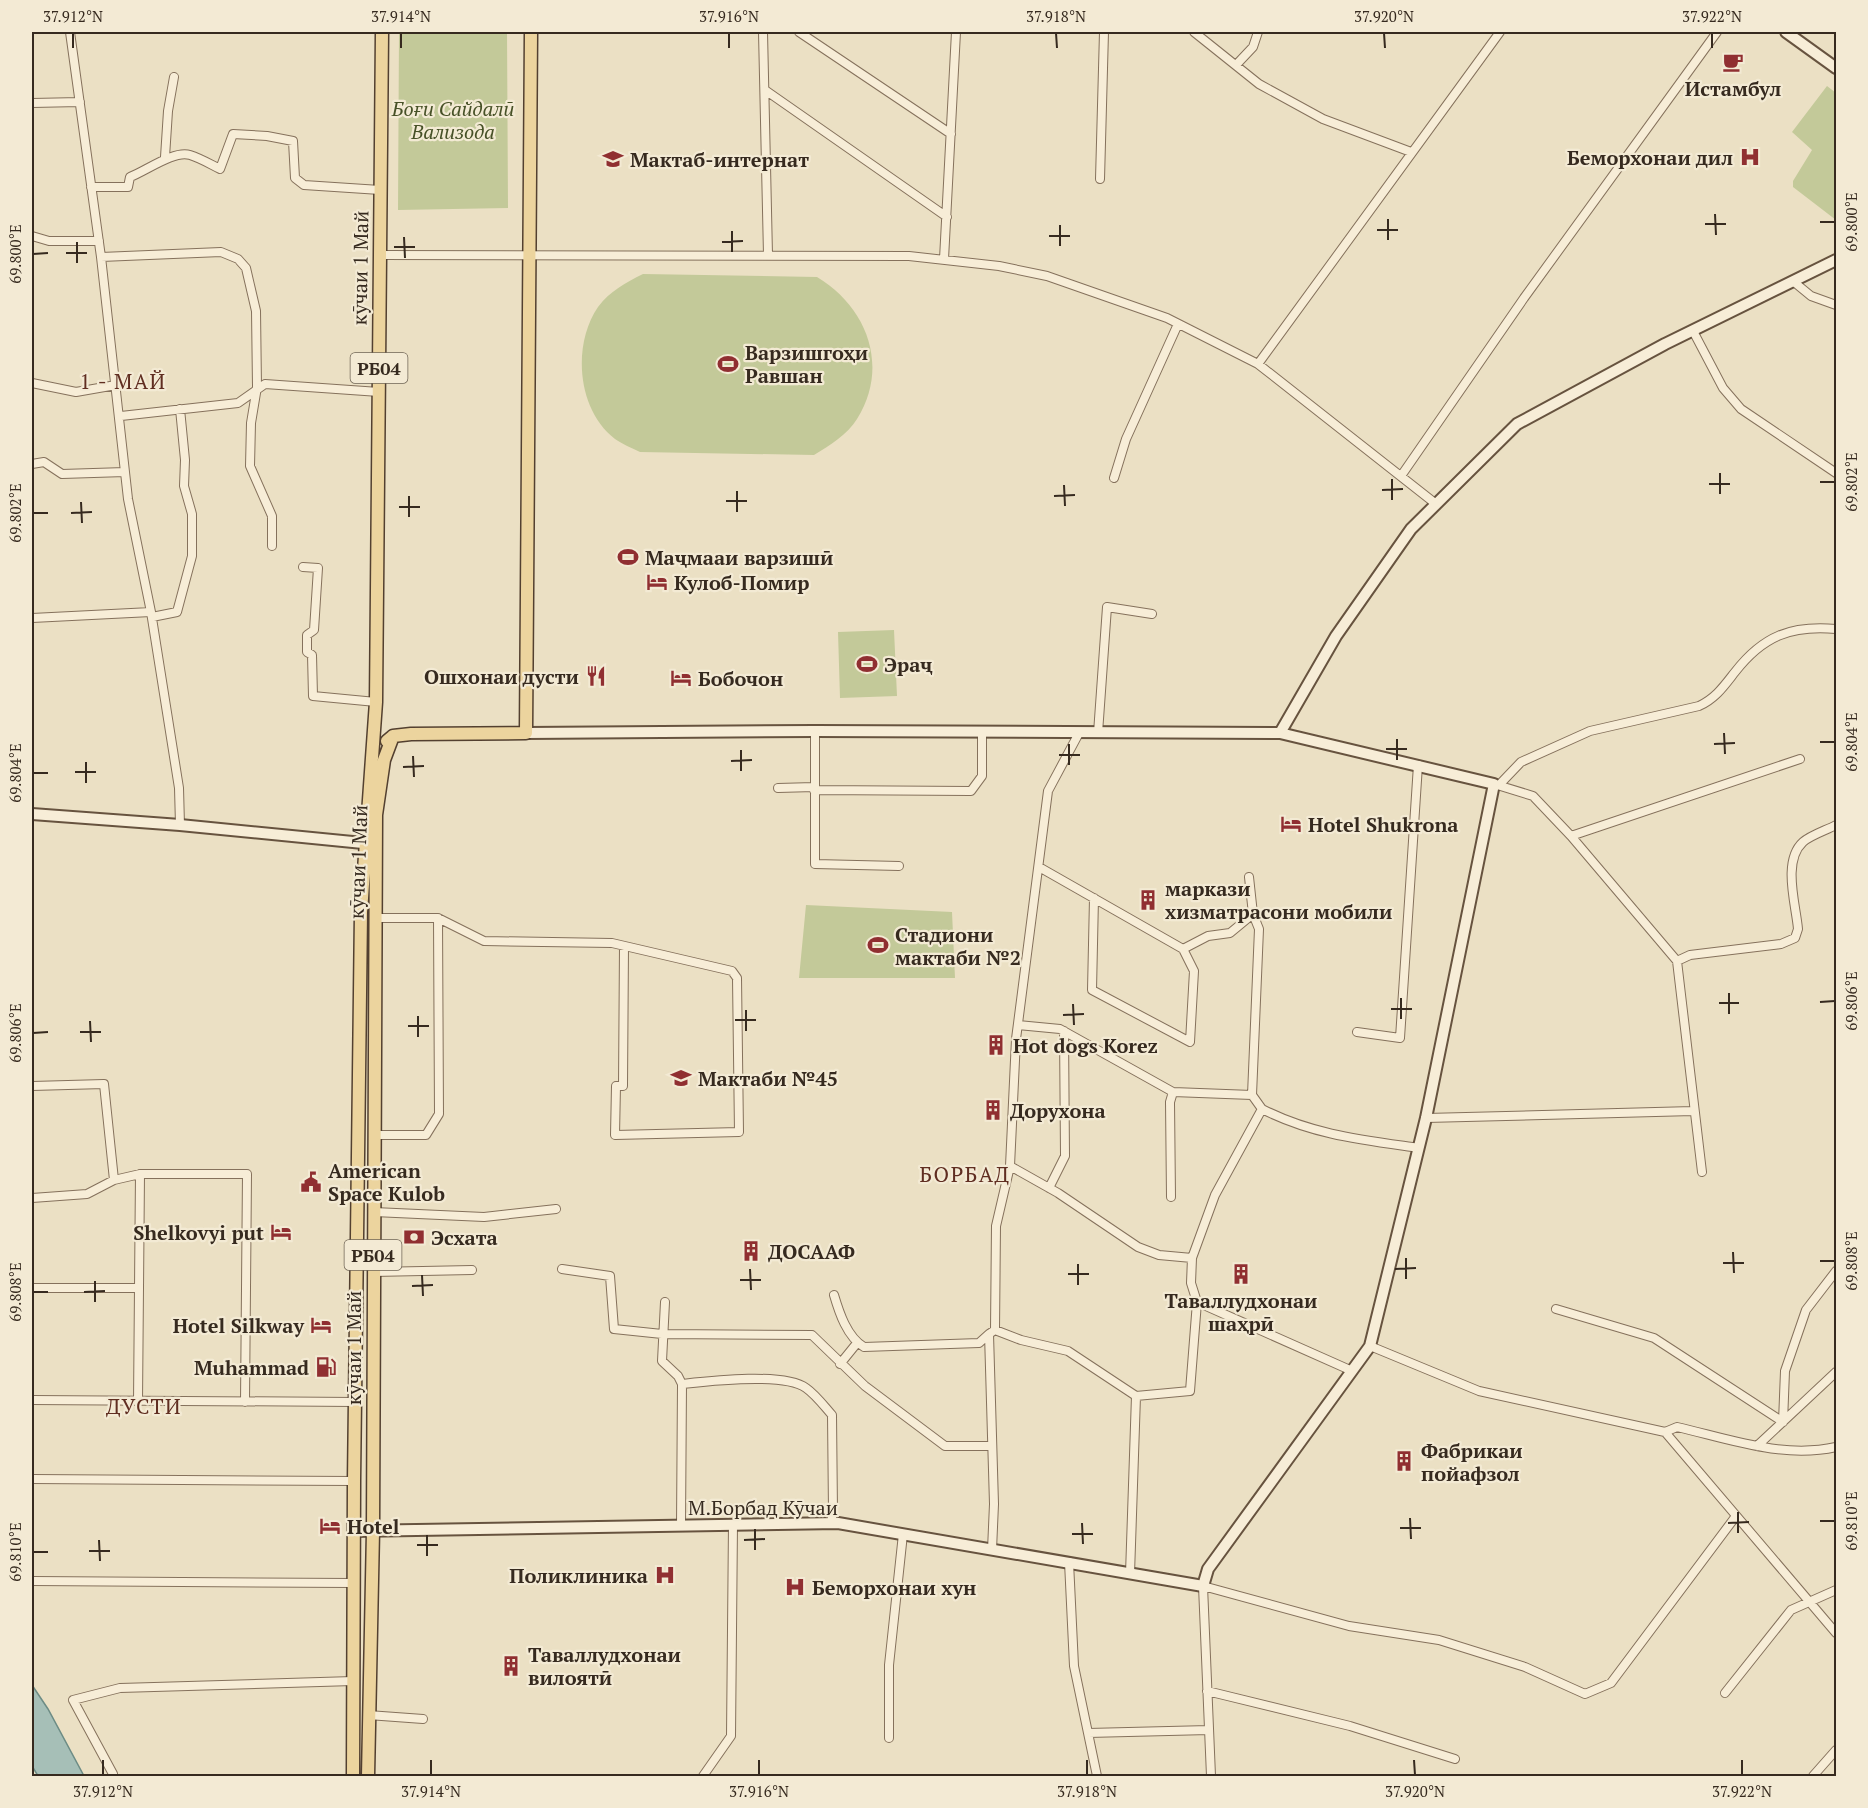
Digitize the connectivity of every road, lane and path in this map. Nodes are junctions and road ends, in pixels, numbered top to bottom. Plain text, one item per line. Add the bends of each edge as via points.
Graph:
1 (70, 32) edge
2 (382, 32) edge
3 (531, 32) edge
4 (762, 32) edge
5 (799, 32) edge
6 (956, 32) edge
7 (1104, 32) edge
8 (1194, 32) edge
9 (1258, 32) edge
10 (1500, 32) edge
11 (1717, 32) edge
12 (1786, 32) edge
13 (1236, 65) junction
14 (1836, 68) edge
15 (174, 77) dead end
16 (765, 90) junction
17 (80, 102) junction
18 (32, 103) edge
19 (951, 134) junction
20 (1411, 152) junction
21 (165, 157) junction
22 (1100, 179) dead end
23 (91, 187) junction
24 (380, 190) junction
25 (947, 217) junction
26 (32, 236) edge
27 (99, 241) junction
28 (530, 253) junction
29 (380, 255) junction
30 (768, 255) junction
31 (101, 257) junction
32 (944, 259) junction
33 (1836, 260) edge
34 (1836, 266) edge
35 (1823, 269) junction
36 (1794, 282) junction
37 (1836, 305) edge
38 (1178, 324) junction
39 (1693, 331) junction
40 (1258, 364) junction
41 (32, 383) edge
42 (117, 385) junction
43 (257, 387) junction
44 (379, 392) junction
45 (180, 410) junction
46 (121, 416) junction
47 (32, 464) edge
48 (125, 472) junction
49 (1836, 473) edge
50 (1401, 476) junction
51 (1114, 478) dead end
52 (1436, 504) junction
53 (272, 546) dead end
54 (303, 567) dead end
55 (32, 612) edge
56 (1152, 614) dead end
57 (152, 615) junction
58 (32, 618) edge
59 (1836, 629) edge
60 (376, 704) junction
61 (815, 730) junction
62 (982, 732) junction
63 (526, 733) junction
64 (1079, 733) junction
65 (1098, 733) junction
66 (1280, 733) junction
67 (393, 736) junction
68 (372, 757) junction
69 (1800, 759) dead end
70 (1418, 765) junction
71 (1496, 784) junction
72 (778, 788) dead end
73 (814, 788) junction
74 (32, 814) edge
75 (180, 825) junction
76 (1836, 825) edge
77 (1571, 836) junction
78 (370, 845) junction
79 (899, 866) dead end
80 (1039, 867) junction
81 (1249, 878) dead end
82 (1094, 898) junction
83 (1253, 914) junction
84 (375, 918) junction
85 (438, 918) junction
86 (624, 946) junction
87 (1183, 949) junction
88 (1677, 961) junction
89 (1018, 1025) junction
90 (1064, 1031) junction
91 (1357, 1032) dead end
92 (32, 1086) edge
93 (1173, 1092) junction
94 (1252, 1095) junction
95 (1262, 1109) junction
96 (1693, 1111) junction
97 (1426, 1118) junction
98 (375, 1135) junction
99 (1419, 1148) junction
100 (1010, 1166) junction
101 (1702, 1172) dead end
102 (140, 1174) junction
103 (114, 1180) junction
104 (1049, 1188) junction
105 (1171, 1197) dead end
106 (32, 1198) edge
107 (556, 1209) dead end
108 (374, 1212) junction
109 (1192, 1258) junction
110 (562, 1269) dead end
111 (472, 1270) dead end
112 (1836, 1271) edge
113 (373, 1272) junction
114 (32, 1288) edge
115 (139, 1288) junction
116 (834, 1294) dead end
117 (665, 1302) dead end
118 (1197, 1302) junction
119 (1556, 1309) dead end
120 (992, 1332) junction
121 (663, 1334) junction
122 (856, 1343) junction
123 (1370, 1346) junction
124 (840, 1364) junction
125 (1350, 1370) junction
126 (1836, 1372) edge
127 (682, 1384) junction
128 (1136, 1396) junction
129 (32, 1400) edge
130 (138, 1402) junction
131 (245, 1402) junction
132 (356, 1402) junction
133 (1783, 1422) junction
134 (1665, 1432) junction
135 (992, 1446) junction
136 (1757, 1446) junction
137 (1836, 1447) edge
138 (32, 1479) edge
139 (354, 1481) junction
140 (1736, 1516) junction
141 (831, 1523) junction
142 (733, 1524) junction
143 (681, 1525) junction
144 (354, 1531) junction
145 (372, 1531) junction
146 (903, 1534) junction
147 (992, 1550) junction
148 (1069, 1562) junction
149 (1130, 1574) junction
150 (32, 1581) edge
151 (354, 1583) junction
152 (1203, 1586) junction
153 (1836, 1590) edge
154 (1810, 1602) junction
155 (1836, 1633) edge
156 (353, 1681) junction
157 (1208, 1691) junction
158 (1725, 1693) dead end
159 (368, 1715) junction
160 (423, 1719) dead end
161 (1209, 1730) junction
162 (1088, 1733) junction
163 (888, 1738) dead end
164 (1836, 1750) edge
165 (1455, 1759) dead end
166 (113, 1774) dead end
167 (353, 1776) edge
168 (368, 1776) edge
169 (704, 1776) edge
170 (1097, 1776) edge
171 (1211, 1776) edge
172 (1813, 1776) edge

1 - 17 street
2 - 24 main road, кӯчаи 1 Май / РБ04
3 - 28 main road
4 - 16 street
5 - 19 street
6 - 19 street
7 - 22 street
8 - 13 street
9 - 13 street via 1253,47
10 - 20 street
11 - 50 street via 1524,298
12 - 14 street
13 - 20 street via 1259,84 1323,119
15 - 21 street
16 - 25 street
16 - 30 street
17 - 18 street
17 - 23 street
19 - 25 street
20 - 40 street
21 - 23 street via 130,177 128,187
21 - 24 street via 187,154 220,169 233,134 267,136 292,141 295,178 304,185
23 - 27 street
24 - 29 main road, кӯчаи 1 Май / РБ04
25 - 32 street
26 - 27 street via 49,241
27 - 31 street
28 - 29 street
28 - 30 street
28 - 63 main road
29 - 44 main road, кӯчаи 1 Май / РБ04
30 - 32 street
31 - 42 street
31 - 43 street via 221,252 238,259 246,268 256,311
32 - 38 street via 1047,276
33 - 35 street
34 - 35 street
35 - 36 street
36 - 37 street via 1811,296
36 - 39 street
38 - 40 street
38 - 51 street via 1126,439
39 - 49 street via 1723,388 1741,409
39 - 52 street via 1517,424
40 - 50 street
41 - 42 street via 76,392
42 - 46 street
43 - 44 street via 265,384
43 - 45 street via 238,403
43 - 53 street via 250,466 272,516
44 - 60 main road, кӯчаи 1 Май / РБ04
45 - 46 street
45 - 57 street via 184,486 192,514 192,556 177,612
46 - 48 street
47 - 48 street via 44,462 62,474
48 - 57 street
50 - 52 street
52 - 66 street via 1411,529 1336,636
54 - 60 street via 318,568 315,630 307,635 307,652 312,655 313,696
55 - 58 street
56 - 65 street via 1107,607
57 - 58 street
57 - 75 street via 179,788
59 - 71 street via 1775,636 1756,647 1713,700 1590,731 1521,762
60 - 67 main road, РБ04 via 382,726
60 - 68 main road, кӯчаи 1 Май / РБ04
61 - 62 street
61 - 63 street
61 - 73 street
62 - 64 street
62 - 73 street via 982,776 971,791
63 - 67 main road
64 - 65 street
64 - 80 street via 1048,791
65 - 66 street
66 - 70 street
67 - 68 main road
67 - 78 main road, кӯчаи 1 Май / РБ04 via 384,760
68 - 78 main road, кӯчаи 1 Май / РБ04
69 - 77 street
70 - 71 street
70 - 91 street via 1400,1038
71 - 77 street via 1533,796
71 - 97 street
72 - 73 street
73 - 79 street via 815,864
74 - 75 street
75 - 78 street
76 - 88 street via 1803,842 1794,856 1798,929 1795,938 1781,944 1690,955
77 - 88 street
78 - 84 main road, кӯчаи 1 Май / РБ04
78 - 132 main road, кӯчаи 1 Май / РБ04
80 - 82 street
80 - 89 street
81 - 83 street
82 - 87 street
82 - 87 street via 1092,990 1190,1042 1194,971
83 - 87 street via 1230,933 1208,936
83 - 94 street via 1259,929
84 - 85 street
84 - 98 main road, кӯчаи 1 Май / РБ04
85 - 86 street via 484,941
85 - 98 street via 439,1114 426,1135
86 - 86 street via 732,971 737,978 740,1132 615,1135 616,1086 623,1086
88 - 96 street
89 - 90 street
89 - 100 street
90 - 93 street
90 - 104 street via 1065,1156
92 - 103 street via 104,1084
93 - 94 street
93 - 105 street
94 - 95 street
95 - 99 street via 1293,1124 1332,1134
95 - 109 street via 1215,1195
96 - 97 street
96 - 101 street
97 - 99 street
98 - 108 main road, кӯчаи 1 Май / РБ04
99 - 123 street
100 - 104 street
100 - 120 street via 996,1226
102 - 103 street
102 - 115 street
102 - 131 street via 247,1174
103 - 106 street via 87,1194
104 - 109 street via 1138,1247 1159,1255
107 - 108 street via 484,1217
108 - 113 main road, кӯчаи 1 Май / РБ04
109 - 118 street via 1191,1283
110 - 121 street via 610,1276 614,1329
111 - 113 street
112 - 133 street via 1806,1310 1785,1371
113 - 145 main road, кӯчаи 1 Май / РБ04
114 - 115 street
115 - 130 street
116 - 122 street via 840,1315
117 - 121 street
118 - 125 street
118 - 128 street via 1190,1391
119 - 133 street via 1654,1338
120 - 122 street via 979,1343 883,1347
120 - 128 street via 1068,1351
120 - 135 street
121 - 124 street via 813,1335
121 - 127 street via 662,1361
122 - 124 street
123 - 125 street
123 - 134 street via 1479,1390
124 - 135 street via 945,1446
125 - 152 street via 1209,1569
126 - 133 street
127 - 141 street via 718,1379 780,1380 805,1387 832,1415
127 - 143 street
128 - 149 street
129 - 130 street
130 - 131 street
131 - 132 street
132 - 139 main road, кӯчаи 1 Май / РБ04
133 - 136 street
134 - 136 street via 1677,1427
134 - 140 street
135 - 147 street
136 - 137 street via 1783,1451
138 - 139 street
139 - 144 main road, кӯчаи 1 Май / РБ04
140 - 152 street via 1611,1683 1585,1694 1525,1667 1439,1640 1349,1626
140 - 154 street
141 - 142 street, М.Борбад Кӯчаи
141 - 146 street, М.Борбад Кӯчаи
142 - 143 street, М.Борбад Кӯчаи
142 - 169 street via 731,1736
143 - 145 street, М.Борбад Кӯчаи
144 - 145 street, М.Борбад Кӯчаи
144 - 151 main road, кӯчаи 1 Май / РБ04
145 - 159 main road, кӯчаи 1 Май / РБ04
146 - 147 street, М.Борбад Кӯчаи
146 - 163 street via 889,1665
147 - 148 street, М.Борбад Кӯчаи
148 - 149 street, М.Борбад Кӯчаи
148 - 162 street via 1074,1665
149 - 152 street, М.Борбад Кӯчаи
150 - 151 street
151 - 156 main road, кӯчаи 1 Май / РБ04
152 - 157 street
153 - 154 street
154 - 155 street
154 - 158 street via 1791,1610
156 - 166 street via 120,1688 73,1700
156 - 167 main road, кӯчаи 1 Май / РБ04
157 - 161 street
157 - 165 street via 1350,1726
159 - 160 street
159 - 168 main road, кӯчаи 1 Май / РБ04
161 - 162 street
161 - 171 street
162 - 170 street
164 - 172 street

